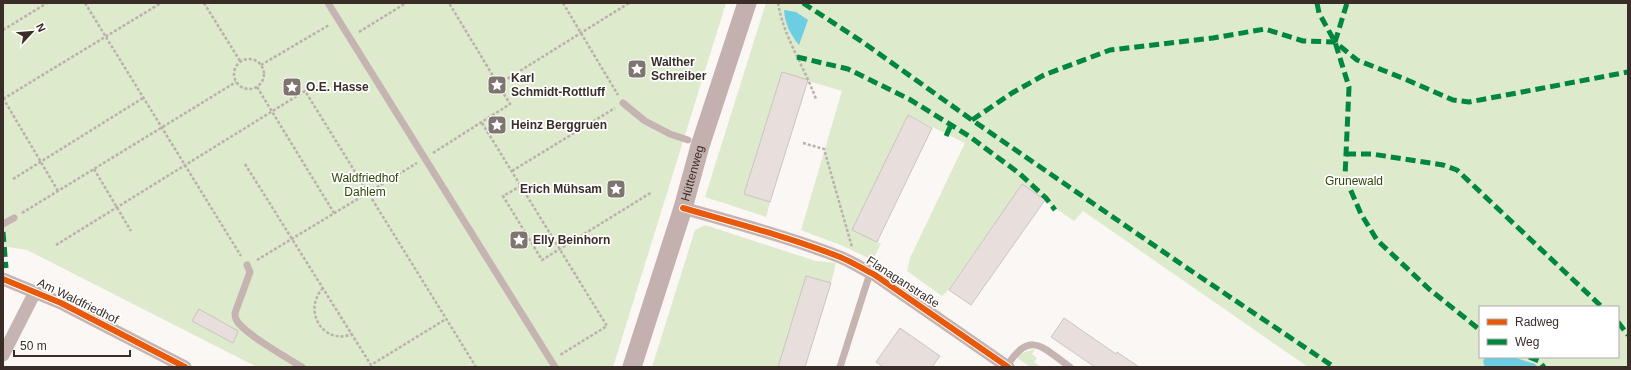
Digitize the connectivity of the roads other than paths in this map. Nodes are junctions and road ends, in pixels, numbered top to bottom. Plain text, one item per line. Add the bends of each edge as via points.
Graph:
1 (328, 3) edge
2 (747, 3) edge
3 (623, 103) road end
4 (688, 140) dead end
5 (684, 208) junction
6 (14, 218) road end
7 (3, 224) edge
8 (247, 265) road end
9 (870, 273) junction
10 (3, 279) edge
11 (35, 292) junction
12 (3, 354) edge
13 (1008, 366) edge
14 (185, 367) edge
15 (302, 367) edge
16 (555, 367) edge
17 (632, 367) edge
18 (840, 367) edge
19 (1070, 367) edge

1 - 16 lane
2 - 5 main road, Hüttenweg via 700,146
3 - 4 lane via 644,121
5 - 9 street, Flanaganstraße via 840,257
5 - 17 main road, Hüttenweg
6 - 7 lane
8 - 15 lane via 250,272 235,313 236,320 254,336
9 - 13 street, Flanaganstraße
9 - 18 lane
10 - 11 street, Am Waldfriedhof
11 - 12 street
11 - 14 street, Am Waldfriedhof
13 - 19 lane via 1014,355 1029,344 1039,345

